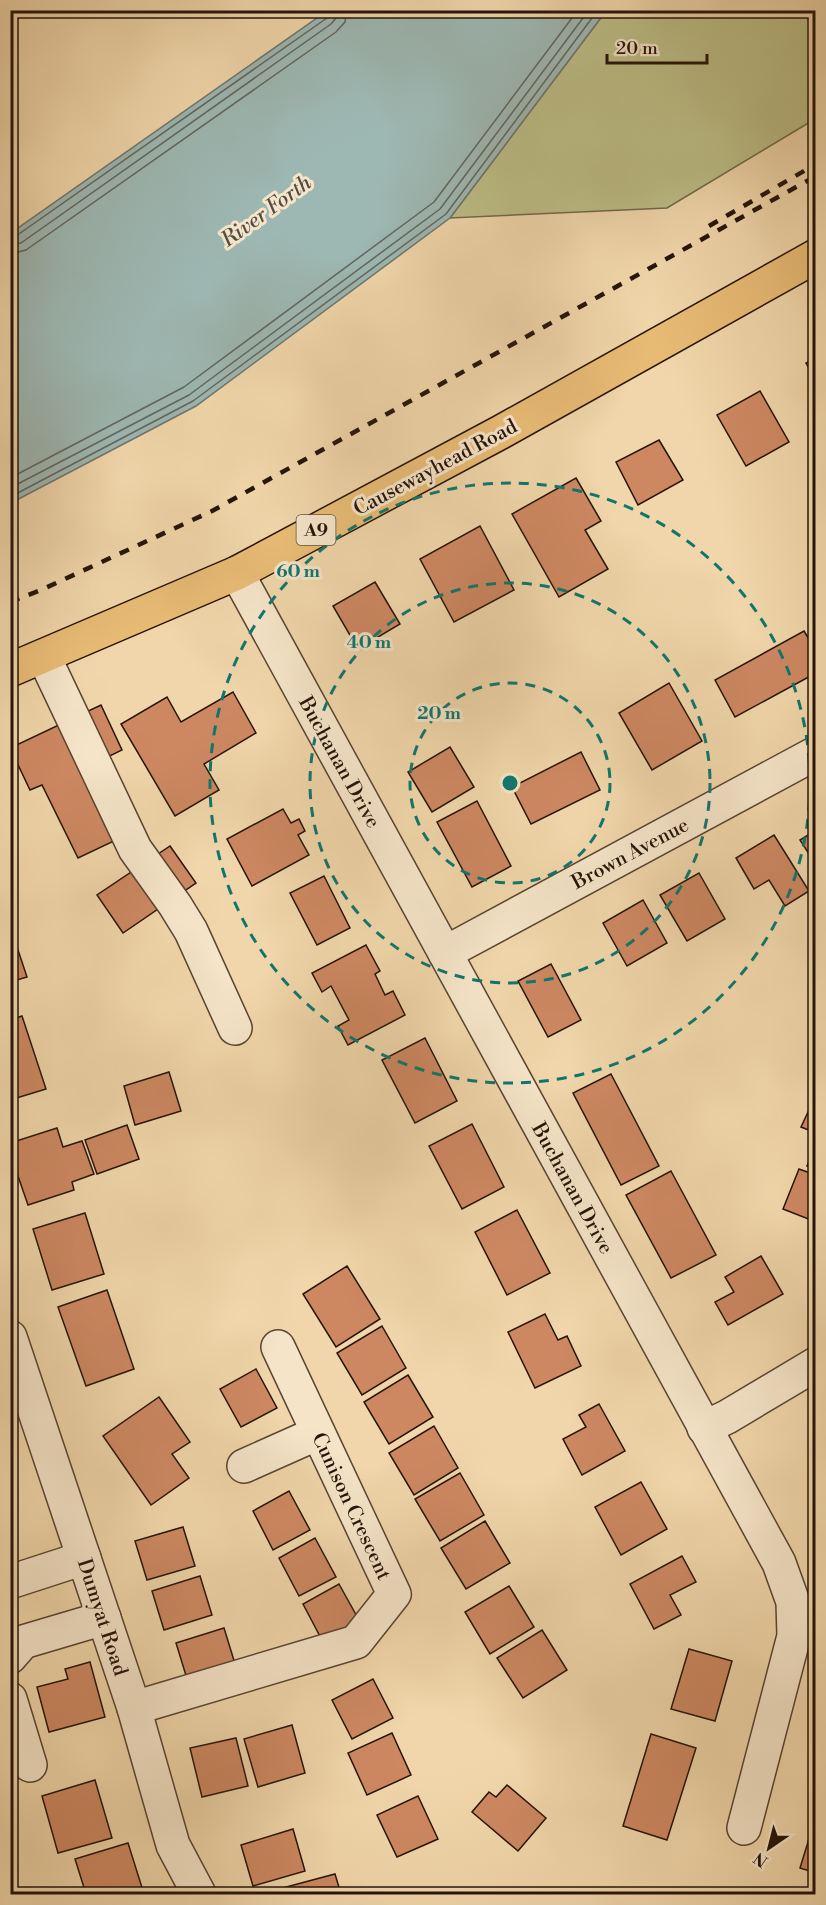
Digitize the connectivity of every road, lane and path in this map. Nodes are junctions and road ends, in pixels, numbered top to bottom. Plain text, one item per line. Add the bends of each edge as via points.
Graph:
1 (816, 256) edge
2 (237, 573) junction
3 (44, 657) junction
4 (10, 670) edge
5 (816, 753) edge
6 (445, 953) junction
7 (235, 1028) dead end
8 (10, 1337) edge
9 (278, 1347) dead end
10 (816, 1364) edge
11 (704, 1428) junction
12 (318, 1433) junction
13 (244, 1466) dead end
14 (84, 1558) junction
15 (10, 1582) edge
16 (104, 1618) junction
17 (10, 1657) edge
18 (10, 1699) edge
19 (134, 1708) junction
20 (30, 1765) dead end
21 (744, 1828) dead end
22 (199, 1894) edge

1 - 2 main road, Causewayhead Road / A9 via 501,432
2 - 3 main road, Causewayhead Road / A9
2 - 6 street, Buchanan Drive
3 - 4 main road, Causewayhead Road / A9
3 - 7 street via 135,849 191,931
5 - 6 street, Brown Avenue
6 - 11 street, Buchanan Drive
8 - 14 street, Dumyat Road
9 - 12 street, Cunison Crescent
10 - 11 street
11 - 21 street, Buchanan Drive via 779,1563 793,1602 794,1636
12 - 13 street
12 - 19 street, Cunison Crescent via 394,1594 356,1642
14 - 15 street
14 - 16 street, Dumyat Road
16 - 17 street via 23,1642
16 - 19 street, Dumyat Road
18 - 20 street
19 - 22 street, Dumyat Road via 173,1845

